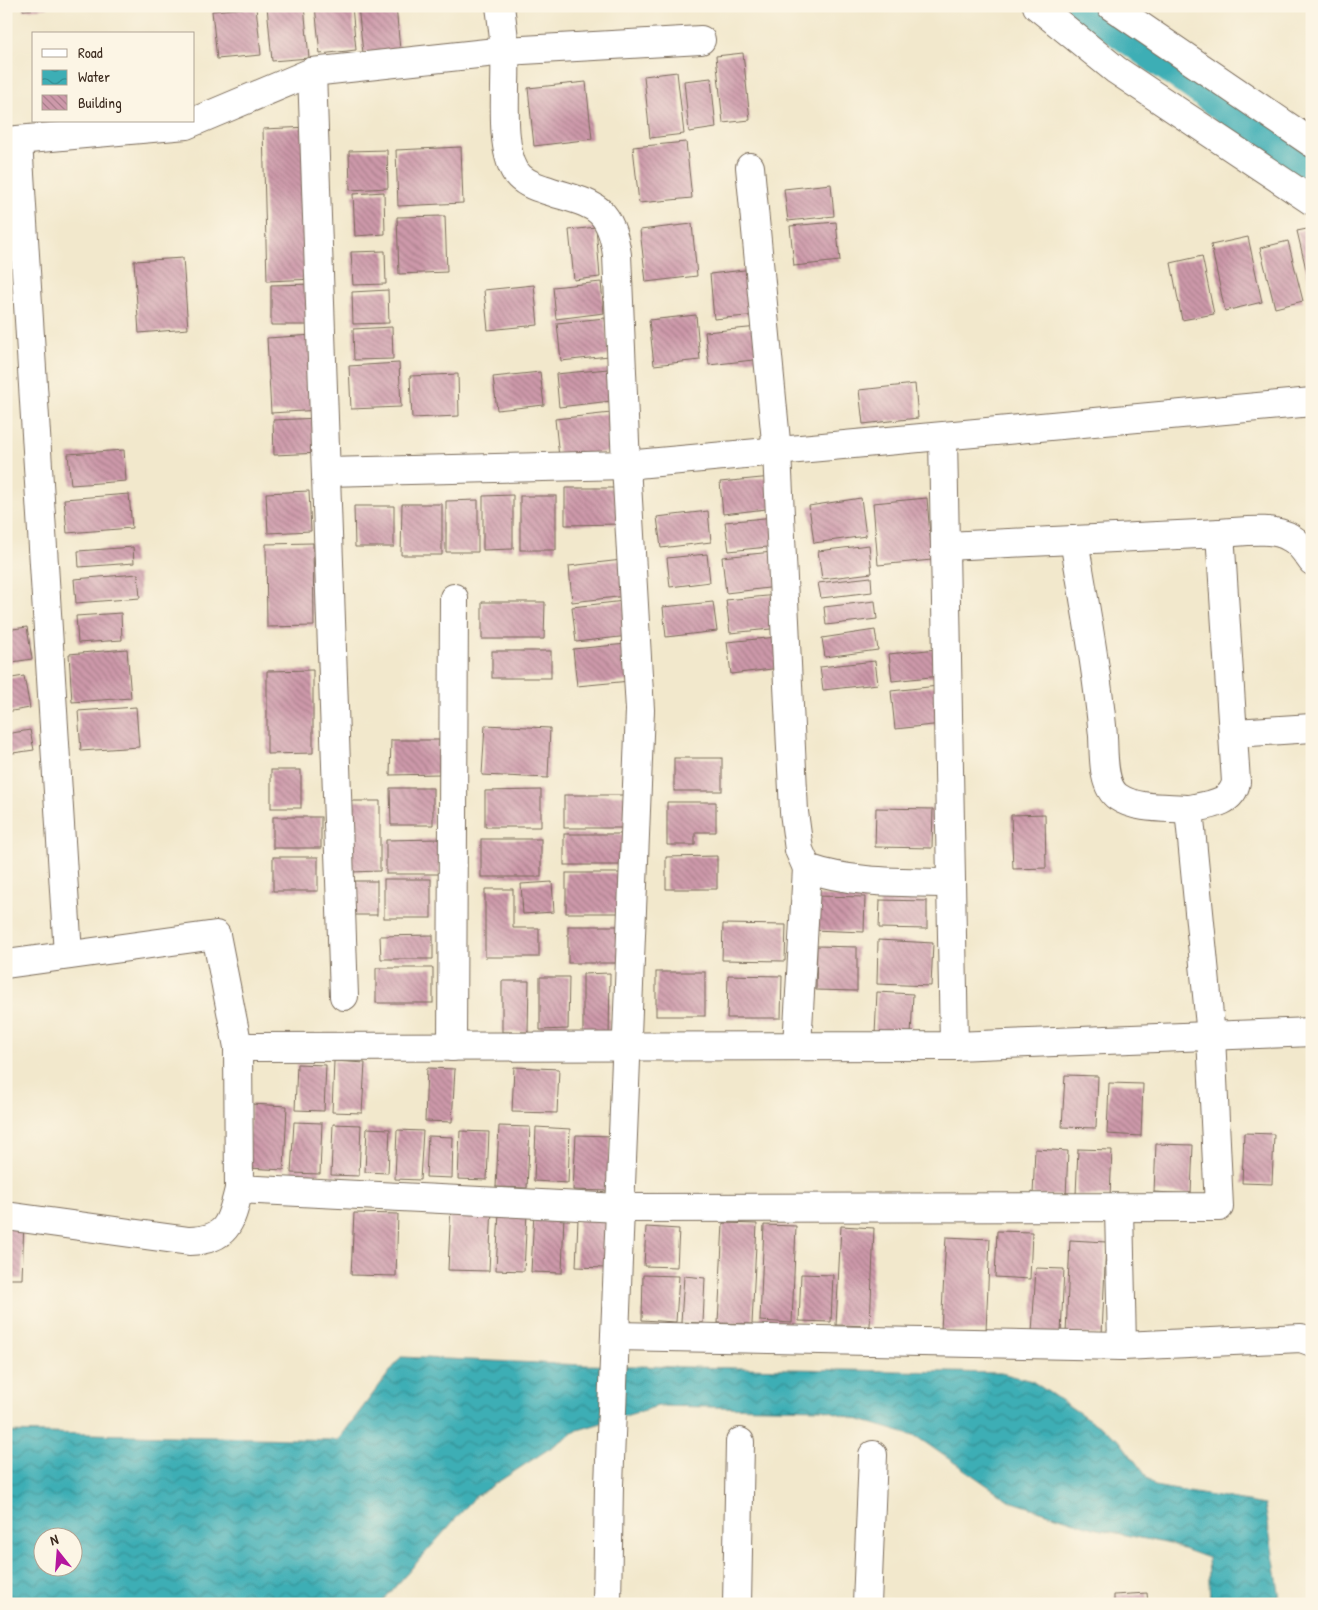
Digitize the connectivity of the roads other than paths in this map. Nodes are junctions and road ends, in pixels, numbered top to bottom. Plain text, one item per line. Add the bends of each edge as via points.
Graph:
1 (500, 6) edge
2 (1038, 6) edge
3 (1111, 6) edge
4 (701, 40) dead end
5 (505, 51) junction
6 (312, 72) junction
7 (195, 121) edge
8 (193, 122) edge
9 (12, 141) edge
10 (1312, 144) edge
11 (750, 167) dead end
12 (1312, 201) edge
13 (1312, 402) edge
14 (943, 437) junction
15 (777, 452) junction
16 (626, 465) junction
17 (326, 472) junction
18 (1220, 533) junction
19 (1074, 540) junction
20 (946, 546) junction
21 (1312, 561) edge
22 (454, 598) dead end
23 (1312, 728) edge
24 (1234, 733) junction
25 (1189, 809) junction
26 (807, 868) junction
27 (951, 883) junction
28 (68, 955) junction
29 (6, 964) edge
30 (344, 996) dead end
31 (1312, 1032) edge
32 (1211, 1036) junction
33 (627, 1046) junction
34 (797, 1046) junction
35 (954, 1046) junction
36 (452, 1047) junction
37 (238, 1048) junction
38 (239, 1189) junction
39 (620, 1208) junction
40 (1119, 1208) junction
41 (6, 1216) edge
42 (615, 1336) junction
43 (1312, 1342) edge
44 (1122, 1346) junction
45 (740, 1442) dead end
46 (873, 1455) dead end
47 (607, 1604) edge
48 (737, 1604) edge
49 (867, 1604) edge

1 - 5 street
2 - 12 street via 1116,70
3 - 10 street
4 - 5 street
5 - 6 street
5 - 16 street via 506,140 509,160 517,174 532,186 588,204 604,214 614,231
6 - 7 street
6 - 17 street
8 - 9 street
9 - 28 street
11 - 15 street
13 - 14 street
14 - 15 street
14 - 20 street
15 - 16 street
15 - 26 street via 794,812 799,850
16 - 17 street
16 - 33 street via 640,710
17 - 30 street
18 - 19 street
18 - 21 street via 1270,532 1290,536
18 - 24 street
19 - 20 street
19 - 25 street via 1099,692 1110,786 1117,797 1133,804
20 - 27 street
22 - 36 street
23 - 24 street
24 - 25 street via 1235,788 1219,802
25 - 32 street
26 - 27 street via 826,875 867,881
26 - 34 street
27 - 35 street
28 - 29 street
28 - 37 street via 216,935
31 - 32 street
32 - 35 street
32 - 40 street via 1219,1207
33 - 34 street
33 - 36 street
33 - 39 street
34 - 35 street
36 - 37 street
37 - 38 street
38 - 39 street
38 - 41 street via 231,1221 215,1236 202,1240 189,1241
39 - 40 street
39 - 42 street
40 - 44 street
42 - 44 street
42 - 47 street
43 - 44 street via 1301,1338
45 - 48 street
46 - 49 street

